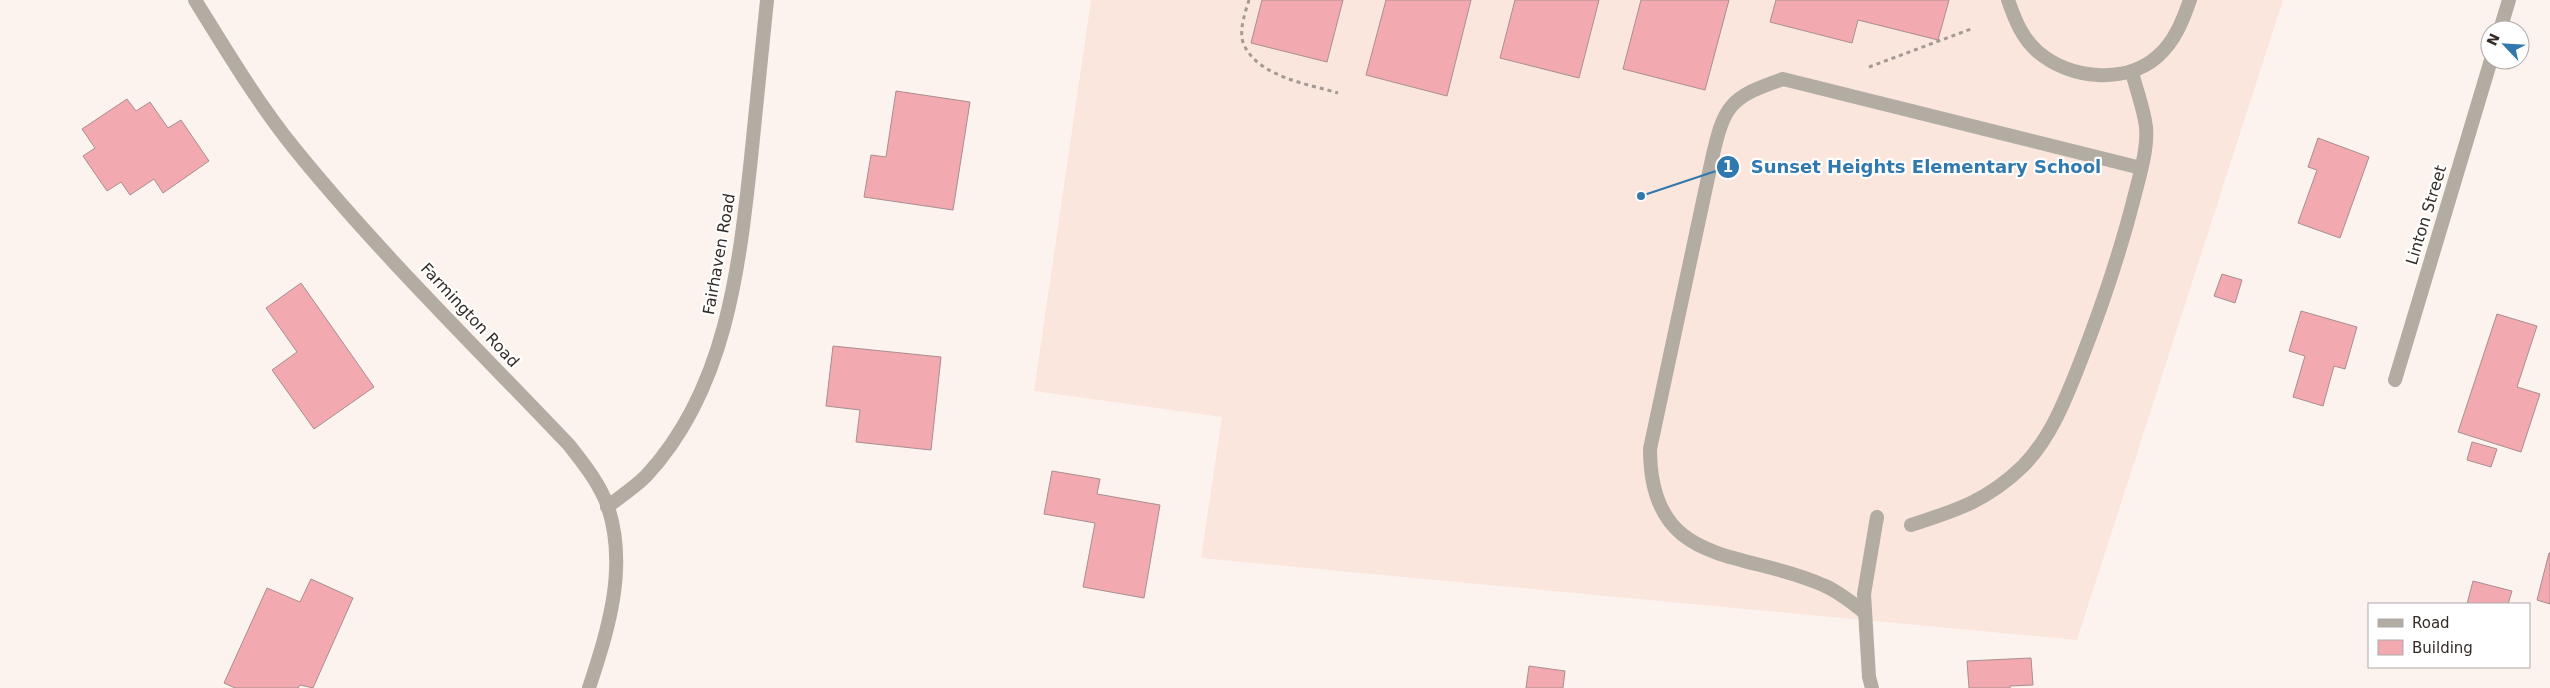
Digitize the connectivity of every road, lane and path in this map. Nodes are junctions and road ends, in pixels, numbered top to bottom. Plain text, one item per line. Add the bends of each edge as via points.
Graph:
1 (195, 0) edge
2 (767, 0) edge
3 (1248, 0) edge
4 (2008, 0) edge
5 (2190, 0) edge
6 (2509, 0) edge
7 (2503, 20) edge
8 (1971, 29) dead end
9 (1869, 67) dead end
10 (2488, 70) edge
11 (2132, 72) junction
12 (1338, 93) dead end
13 (2141, 168) junction
14 (2395, 380) dead end
15 (608, 507) junction
16 (1877, 517) dead end
17 (1911, 525) dead end
18 (1864, 612) junction
19 (588, 688) edge
20 (1872, 688) edge

1 - 15 street, Farmington Road via 243,79 293,147 350,214 569,445 590,473
2 - 15 street, Fairhaven Road via 736,276 710,370 668,447 645,476
3 - 12 path via 1242,28 1244,45 1257,61 1274,73
4 - 11 street via 2017,27 2038,52 2060,65 2099,76
5 - 11 street via 2180,28 2158,56
6 - 7 street
8 - 9 path
10 - 14 street, Linton Street
11 - 13 street via 2146,128
13 - 17 street via 2126,229 2094,326 2048,432 2025,464 1996,490 1967,506
13 - 18 street via 1783,79 1751,90 1730,106 1715,142 1650,449 1650,474 1655,497 1666,517 1681,533 1705,548 1726,558 1824,585
15 - 19 street, Farmington Road via 618,565 615,598
16 - 18 street via 1868,560
18 - 20 street

